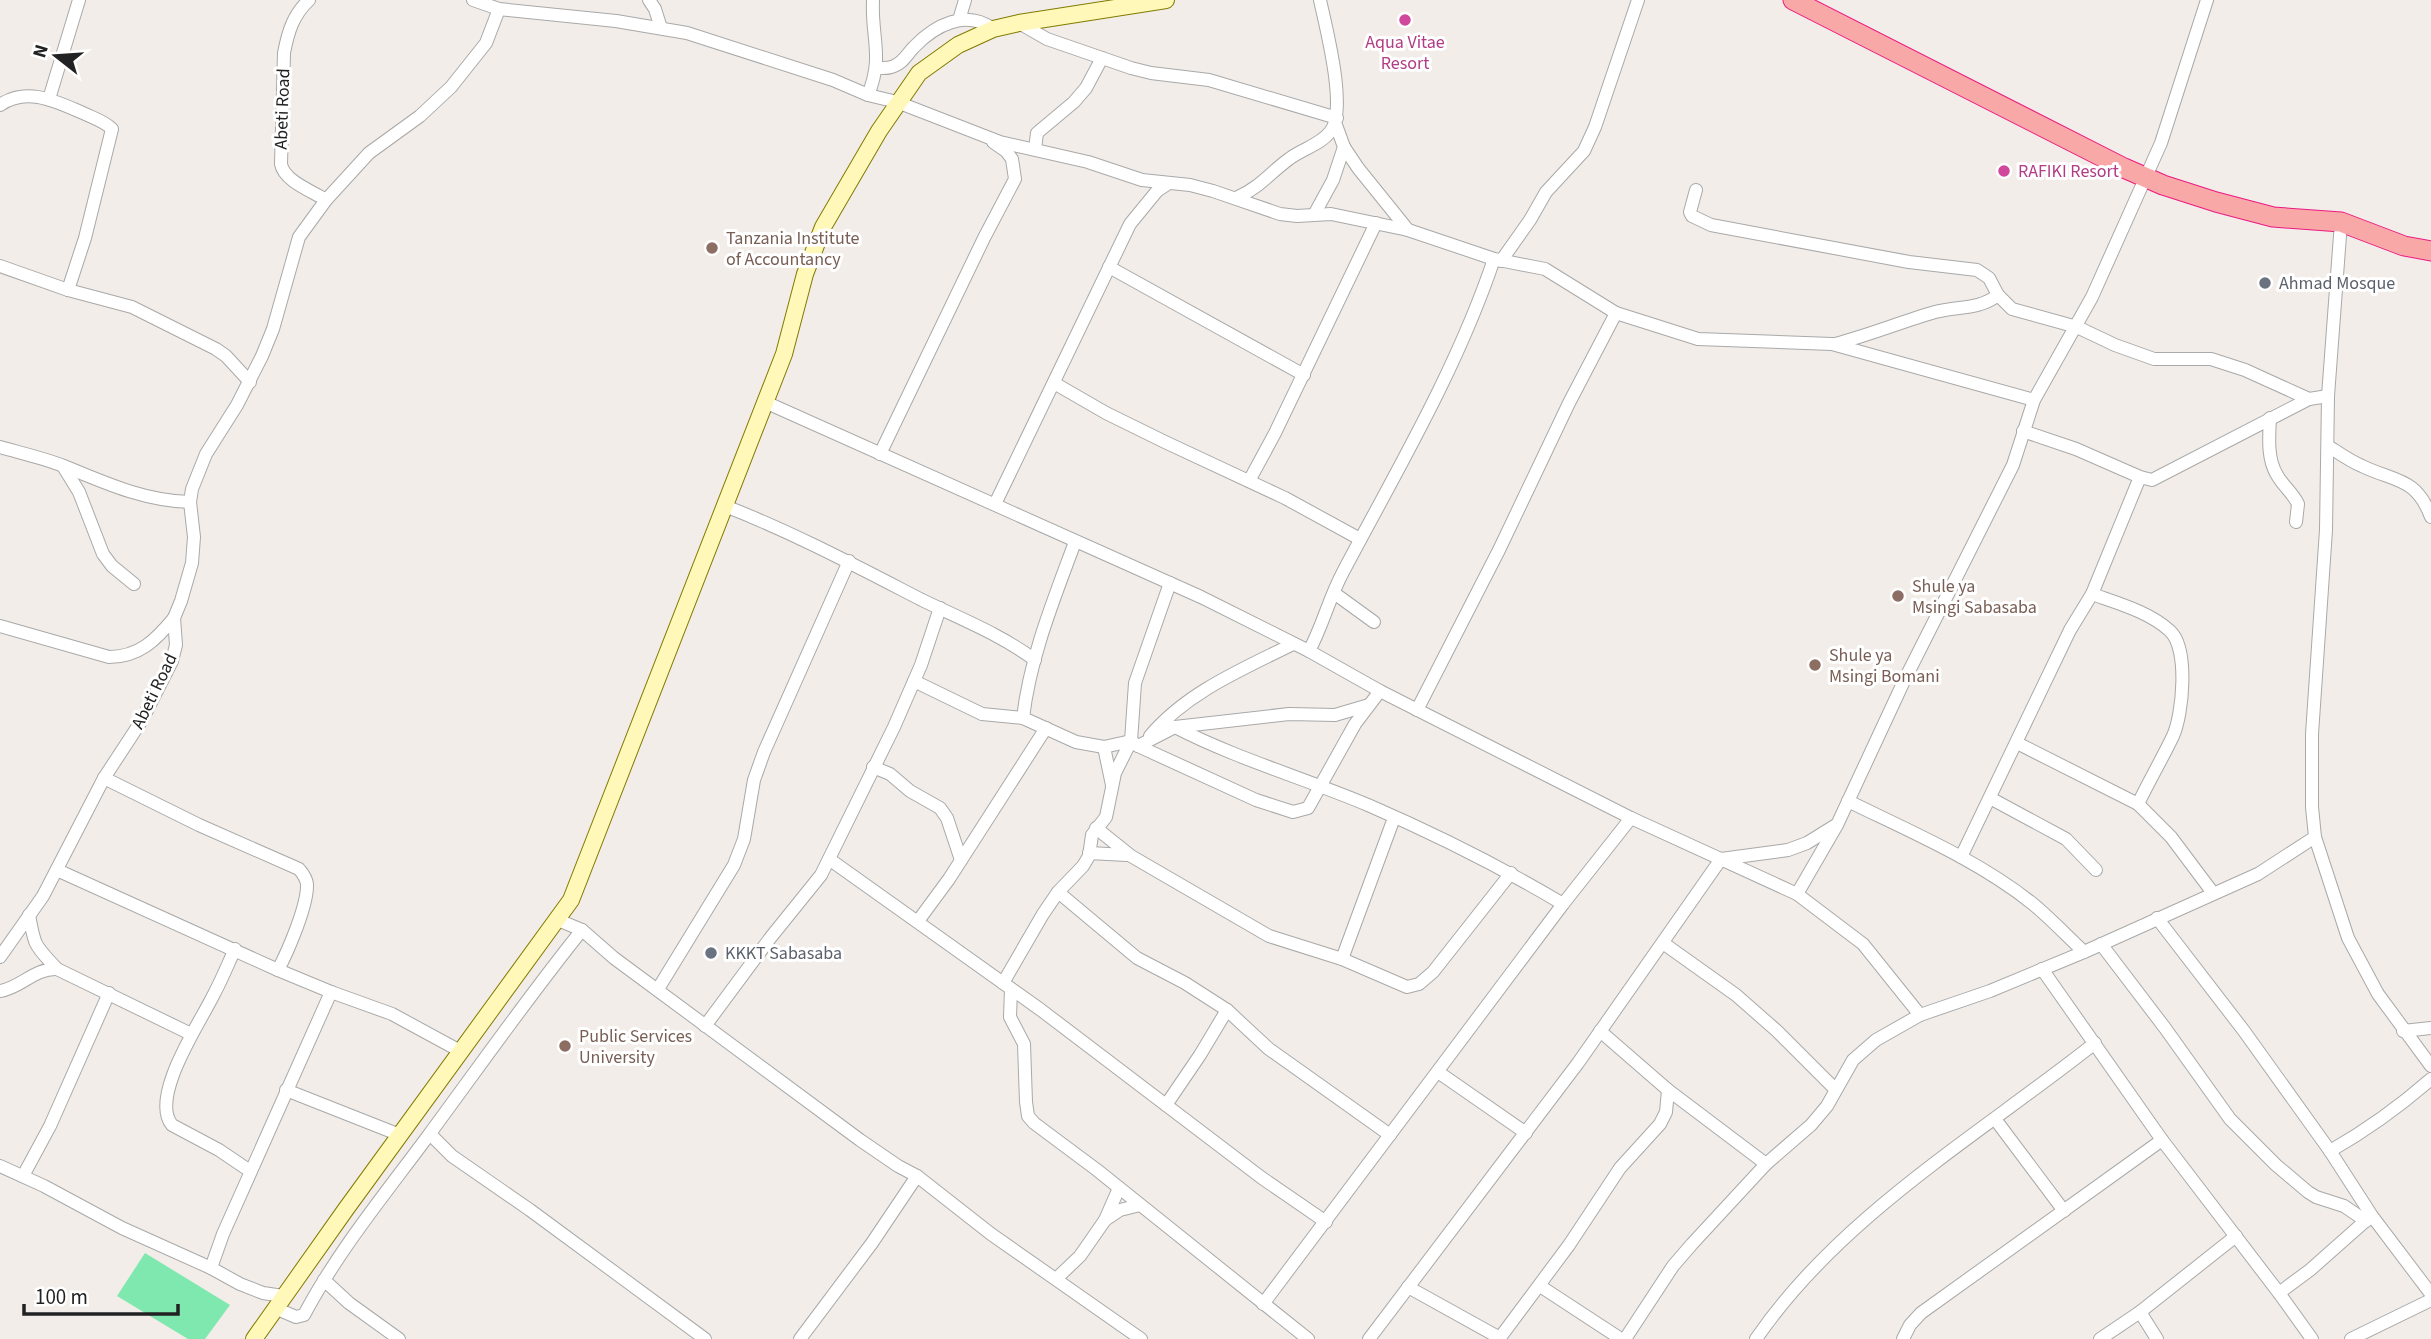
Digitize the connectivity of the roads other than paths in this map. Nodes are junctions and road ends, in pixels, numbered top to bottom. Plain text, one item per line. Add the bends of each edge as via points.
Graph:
1 (79, 0) edge
2 (309, 0) edge
3 (473, 0) edge
4 (526, 0) edge
5 (649, 0) edge
6 (873, 0) edge
7 (965, 0) edge
8 (1162, 0) edge
9 (1320, 0) edge
10 (1638, 0) edge
11 (1793, 0) edge
12 (2207, 0) edge
13 (499, 9) junction
14 (543, 12) junction
15 (959, 20) junction
16 (1019, 23) junction
17 (661, 28) junction
18 (993, 29) junction
19 (1102, 58) junction
20 (877, 68) junction
21 (868, 95) junction
22 (49, 99) junction
23 (897, 102) junction
24 (0, 105) edge
25 (1336, 122) junction
26 (979, 132) junction
27 (1344, 147) junction
28 (1035, 149) junction
29 (2146, 177) junction
30 (1169, 183) junction
31 (1696, 190) dead end
32 (1238, 197) junction
33 (326, 200) junction
34 (1314, 213) junction
35 (2340, 222) junction
36 (1376, 223) junction
37 (1408, 230) junction
38 (2431, 251) edge
39 (1498, 260) junction
40 (0, 266) edge
41 (1109, 267) junction
42 (68, 290) junction
43 (1998, 295) junction
44 (1616, 313) junction
45 (2077, 327) junction
46 (1832, 344) junction
47 (1304, 375) junction
48 (250, 382) junction
49 (1054, 383) junction
50 (2328, 396) junction
51 (2309, 398) junction
52 (2034, 400) junction
53 (765, 402) junction
54 (2270, 418) junction
55 (2022, 430) junction
56 (2328, 446) junction
57 (0, 447) edge
58 (880, 454) junction
59 (63, 466) junction
60 (2140, 477) junction
61 (1248, 481) junction
62 (190, 502) junction
63 (995, 504) junction
64 (724, 506) junction
65 (2431, 517) edge
66 (2296, 523) dead end
67 (1360, 540) junction
68 (1075, 542) junction
69 (849, 561) junction
70 (1170, 583) junction
71 (134, 584) dead end
72 (1334, 593) junction
73 (2092, 594) junction
74 (940, 608) junction
75 (174, 618) junction
76 (1374, 622) dead end
77 (0, 626) edge
78 (1293, 644) junction
79 (1309, 651) junction
80 (1035, 660) junction
81 (914, 681) junction
82 (1380, 691) junction
83 (1369, 705) junction
84 (1417, 710) junction
85 (1023, 718) junction
86 (1175, 727) junction
87 (1046, 728) junction
88 (1138, 743) junction
89 (2017, 743) junction
90 (1104, 747) junction
91 (873, 767) junction
92 (104, 778) junction
93 (1112, 785) junction
94 (1321, 787) junction
95 (1990, 799) junction
96 (1849, 801) junction
97 (2138, 804) junction
98 (1394, 818) junction
99 (1630, 818) junction
100 (1837, 825) junction
101 (1096, 828) junction
102 (2315, 837) junction
103 (1089, 853) junction
104 (1131, 856) junction
105 (1961, 857) junction
106 (829, 859) junction
107 (1721, 859) junction
108 (961, 860) junction
109 (57, 870) junction
110 (2096, 870) dead end
111 (1511, 873) junction
112 (1058, 892) junction
113 (2213, 893) junction
114 (1797, 894) junction
115 (1563, 904) junction
116 (29, 915) junction
117 (2157, 918) junction
118 (558, 920) junction
119 (918, 921) junction
120 (582, 930) junction
121 (1663, 943) junction
122 (2101, 944) junction
123 (235, 949) junction
124 (2084, 952) junction
125 (0, 957) edge
126 (1342, 959) junction
127 (57, 969) junction
128 (2042, 969) junction
129 (278, 970) junction
130 (1007, 986) junction
131 (658, 989) junction
132 (0, 991) edge
133 (331, 992) junction
134 (109, 993) junction
135 (1227, 1010) junction
136 (1920, 1015) junction
137 (705, 1026) junction
138 (2431, 1028) edge
139 (1600, 1031) junction
140 (2403, 1031) junction
141 (191, 1034) junction
142 (2095, 1043) junction
143 (461, 1052) junction
144 (2431, 1066) edge
145 (1438, 1072) junction
146 (2431, 1079) edge
147 (1835, 1089) junction
148 (286, 1090) junction
149 (1668, 1090) junction
150 (1166, 1105) junction
151 (1995, 1119) junction
152 (1526, 1133) junction
153 (430, 1134) junction
154 (400, 1135) junction
155 (1390, 1135) junction
156 (2162, 1140) junction
157 (2330, 1151) junction
158 (1766, 1164) junction
159 (0, 1166) edge
160 (250, 1171) junction
161 (23, 1175) junction
162 (917, 1176) junction
163 (1119, 1188) junction
164 (1140, 1205) junction
165 (2064, 1211) junction
166 (2369, 1219) junction
167 (1105, 1220) junction
168 (1326, 1222) junction
169 (2236, 1236) junction
170 (211, 1268) junction
171 (1057, 1278) junction
172 (324, 1280) junction
173 (1540, 1286) junction
174 (1408, 1287) junction
175 (2279, 1293) junction
176 (2431, 1294) edge
177 (2431, 1300) edge
178 (279, 1302) junction
179 (1263, 1304) junction
180 (2140, 1312) junction
181 (254, 1339) edge
182 (399, 1339) edge
183 (705, 1339) edge
184 (800, 1339) edge
185 (1141, 1339) edge
186 (1308, 1339) edge
187 (1368, 1339) edge
188 (1499, 1339) edge
189 (1623, 1339) edge
190 (1756, 1339) edge
191 (1903, 1339) edge
192 (2100, 1339) edge
193 (2157, 1339) edge
194 (2312, 1339) edge
195 (2351, 1339) edge

1 - 22 street
2 - 33 street, Abeti Road via 293,21 284,53 281,169
3 - 13 street
4 - 14 street
5 - 17 street
6 - 20 street
7 - 15 street
8 - 16 main road
9 - 25 street via 1334,71
10 - 39 street via 1584,151 1546,192
11 - 29 highway
12 - 29 street
13 - 14 street
13 - 33 street, Abeti Road via 486,43 452,87 369,153
14 - 17 street
15 - 18 street via 980,20
15 - 20 street via 939,27 895,66
16 - 18 main road
16 - 19 street via 1047,40
17 - 21 street via 712,40
18 - 23 main road via 939,57 919,73
19 - 25 street via 1151,73 1209,80
19 - 28 street via 1074,102 1037,133
20 - 21 street
21 - 23 street
22 - 24 street via 13,99
22 - 42 street via 111,129
23 - 26 street
23 - 53 main road via 820,234
25 - 27 street
25 - 32 street via 1328,135
26 - 28 street
26 - 58 street via 1006,151 1015,179
27 - 34 street via 1333,180
27 - 37 street
28 - 30 street via 1142,180
29 - 35 highway via 2273,216
29 - 45 street
30 - 32 street
30 - 41 street via 1130,224
31 - 43 street via 1690,212 1711,225 1909,262 1978,270 1989,278
32 - 34 street via 1280,214
33 - 48 street, Abeti Road via 299,237 273,329
34 - 36 street
35 - 38 highway
35 - 50 street
36 - 37 street
36 - 47 street
37 - 39 street
39 - 44 street via 1545,269
39 - 67 street via 1411,445
40 - 42 street
41 - 47 street
41 - 49 street
42 - 48 street via 147,313 216,349
43 - 45 street via 2012,309
43 - 46 street via 1982,305 1935,312
44 - 46 street via 1698,339
44 - 84 street
45 - 51 street via 2154,359 2226,363
45 - 52 street
46 - 52 street
47 - 61 street
48 - 62 street, Abeti Road via 206,454
49 - 61 street
49 - 63 street
50 - 51 street
50 - 56 street
51 - 54 street
52 - 55 street
53 - 58 street
53 - 64 main road
54 - 60 street via 2162,477
54 - 66 street via 2273,465 2298,504
55 - 60 street
55 - 96 street via 2013,465
56 - 65 street via 2361,466 2412,485
56 - 102 street via 2312,734
57 - 59 street
58 - 63 street
59 - 62 street via 146,496
59 - 71 street via 79,492 103,554
60 - 73 street
61 - 67 street
62 - 75 street, Abeti Road via 192,563
63 - 68 street
64 - 69 street
64 - 118 main road via 578,888
67 - 72 street
68 - 70 street
68 - 80 street
69 - 74 street
69 - 131 street via 764,752 734,865
70 - 78 street
70 - 88 street via 1135,682
72 - 76 street
72 - 79 street
73 - 89 street
73 - 97 street via 2154,621 2170,631 2180,648 2182,671 2174,735
74 - 80 street
74 - 81 street
75 - 77 street via 147,645 124,657 109,657
75 - 92 street, Abeti Road via 172,661 142,720
78 - 79 street
78 - 88 street via 1180,706
79 - 82 street
80 - 85 street
81 - 85 street via 982,714
81 - 91 street
82 - 83 street
82 - 84 street
83 - 86 street via 1335,715 1289,714
83 - 94 street
84 - 99 street
85 - 87 street
86 - 88 street
86 - 94 street
87 - 90 street via 1066,739
87 - 108 street
88 - 90 street
88 - 93 street
88 - 94 street via 1256,800 1293,812 1308,808
89 - 95 street
89 - 97 street
90 - 93 street
91 - 106 street
91 - 108 street via 940,808
92 - 109 street, Abeti Road
92 - 129 street via 299,869 307,885 296,931
93 - 101 street via 1106,817
94 - 98 street
95 - 105 street
95 - 110 street via 2066,839
96 - 100 street
96 - 105 street
97 - 113 street via 2171,837
98 - 111 street
98 - 126 street
99 - 107 street
99 - 115 street
100 - 107 street via 1788,850
100 - 114 street
101 - 103 street
101 - 104 street
102 - 113 street via 2258,874
102 - 140 street via 2348,938
103 - 104 street
103 - 112 street
104 - 126 street via 1255,929
105 - 124 street via 2033,904
106 - 119 street
106 - 137 street
107 - 114 street
107 - 121 street
108 - 119 street
109 - 116 street, Abeti Road
109 - 123 street
111 - 115 street
111 - 126 street via 1419,984 1407,987
112 - 130 street
112 - 135 street via 1137,958
113 - 117 street
114 - 136 street via 1863,944
115 - 145 street
116 - 125 street, Abeti Road
116 - 127 street via 38,950
117 - 122 street
117 - 157 street
118 - 120 street
118 - 143 main road
119 - 130 street
120 - 131 street
120 - 153 street
121 - 139 street
121 - 147 street via 1736,995
122 - 124 street
122 - 166 street via 2230,1119 2308,1192
123 - 129 street
123 - 141 street
124 - 128 street
127 - 132 street via 41,970
127 - 134 street
128 - 136 street
128 - 142 street
129 - 133 street
130 - 150 street
130 - 163 street via 1010,1017 1024,1044 1028,1116
131 - 137 street
133 - 143 street via 392,1014
133 - 148 street
134 - 141 street
134 - 161 street
135 - 150 street
135 - 155 street via 1269,1049
136 - 147 street via 1862,1050
137 - 162 street via 860,1140
138 - 140 street
139 - 149 street
139 - 152 street
140 - 144 street
141 - 160 street via 175,1069 167,1119
142 - 151 street
142 - 156 street
143 - 154 main road
145 - 152 street
145 - 155 street
146 - 157 street via 2395,1110
147 - 158 street via 1811,1125
148 - 154 street
148 - 160 street
149 - 158 street
149 - 173 street via 1660,1124 1620,1168
150 - 168 street
151 - 165 street
151 - 190 street via 1930,1166 1821,1261 1793,1289
152 - 174 street
153 - 172 street
153 - 183 street via 452,1156
154 - 178 main road
155 - 168 street
156 - 165 street
156 - 169 street
157 - 166 street
158 - 189 street via 1674,1266
159 - 161 street
160 - 170 street
161 - 170 street via 122,1228
162 - 171 street
162 - 184 street
163 - 164 street
163 - 167 street
164 - 167 street
164 - 179 street
165 - 191 street via 1921,1313
166 - 175 street
166 - 176 street
167 - 171 street
168 - 179 street
169 - 175 street
169 - 180 street
170 - 178 street
171 - 185 street
172 - 178 street via 301,1318
172 - 182 street
173 - 188 street
173 - 189 street
174 - 187 street
174 - 188 street
175 - 194 street
177 - 195 street
178 - 181 main road
179 - 186 street
180 - 192 street
180 - 193 street

